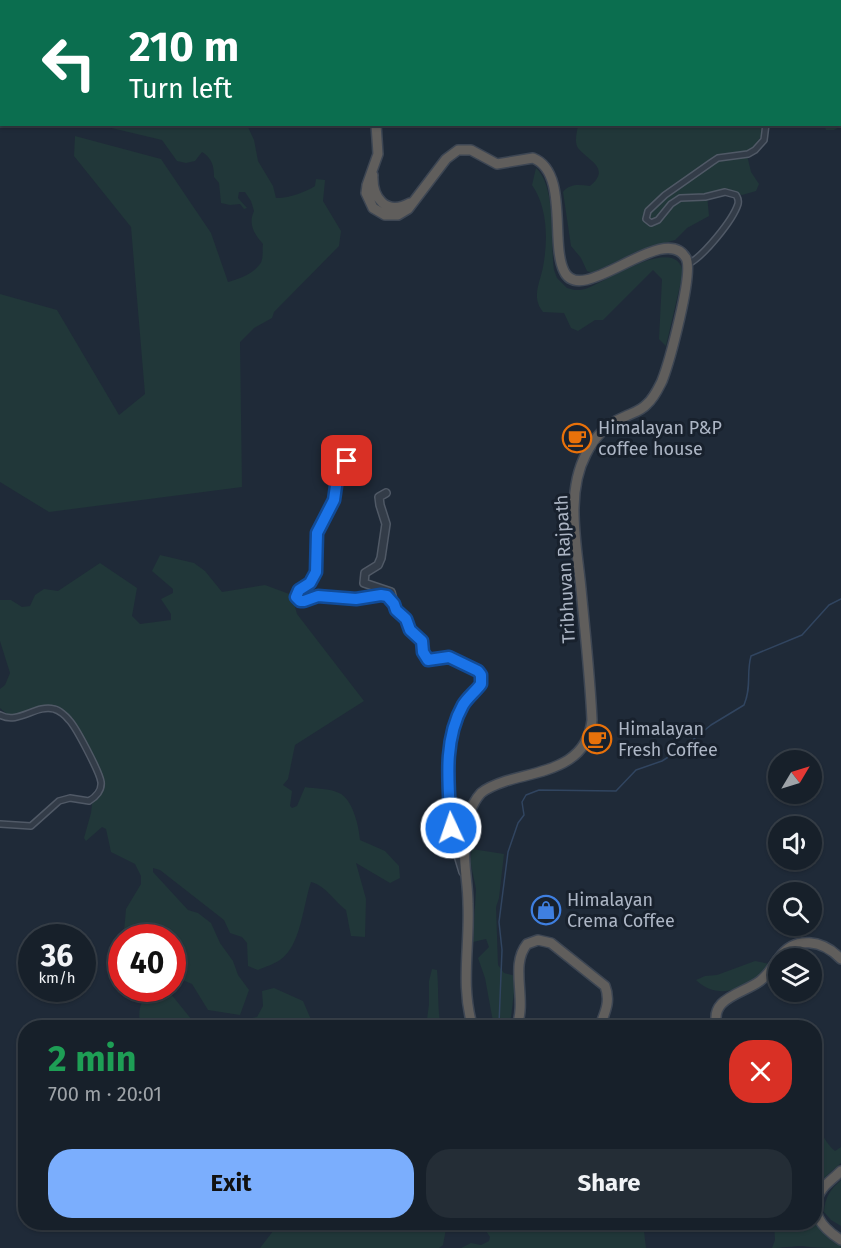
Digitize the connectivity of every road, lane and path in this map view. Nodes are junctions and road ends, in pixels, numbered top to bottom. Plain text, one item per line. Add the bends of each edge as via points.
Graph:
1 (376, 126) edge
2 (766, 126) edge
3 (688, 264) junction
4 (347, 461) dead end
5 (386, 493) dead end
6 (394, 604) junction
7 (0, 716) edge
8 (0, 824) edge
9 (467, 886) junction
10 (789, 948) edge
11 (841, 959) edge
12 (768, 974) edge
13 (471, 1020) edge
14 (519, 1020) edge
15 (602, 1020) edge
16 (716, 1020) edge
17 (841, 1171) edge
18 (822, 1190) edge
19 (822, 1226) edge
20 (841, 1240) edge

1 - 3 highway via 378,150 366,193 371,205 388,216 408,209 446,159 458,150 471,150 497,164 533,158 543,164 551,178 560,259 568,278 585,281 662,249 678,250
2 - 3 street via 764,140 755,150 718,158 648,211 646,219 651,223 680,198 725,192 736,195 738,204 727,224
3 - 9 highway, Tribhuvan Rajpath via 687,286 659,387 644,408 613,422 602,432 586,454 578,479 575,521 592,720 588,737 579,752 563,764 498,783 479,796 470,812 465,836
4 - 6 street via 338,472 334,500 317,533 316,572 296,597 304,601 318,596 356,599 381,595
5 - 6 street via 380,497 386,524 381,558 363,579 364,583 391,592
6 - 9 street via 422,641 428,660 449,657 481,675 481,684 461,708 448,756 451,828
7 - 8 street via 13,718 49,709 60,712 74,727 101,783 89,801 59,801 31,826
9 - 13 highway, Tribhuvan Rajpath via 466,983
10 - 11 highway via 806,943 826,946
12 - 16 highway via 719,1005
14 - 15 highway via 519,959 527,944 538,940 550,943 605,986 608,1004
17 - 18 highway
19 - 20 highway

